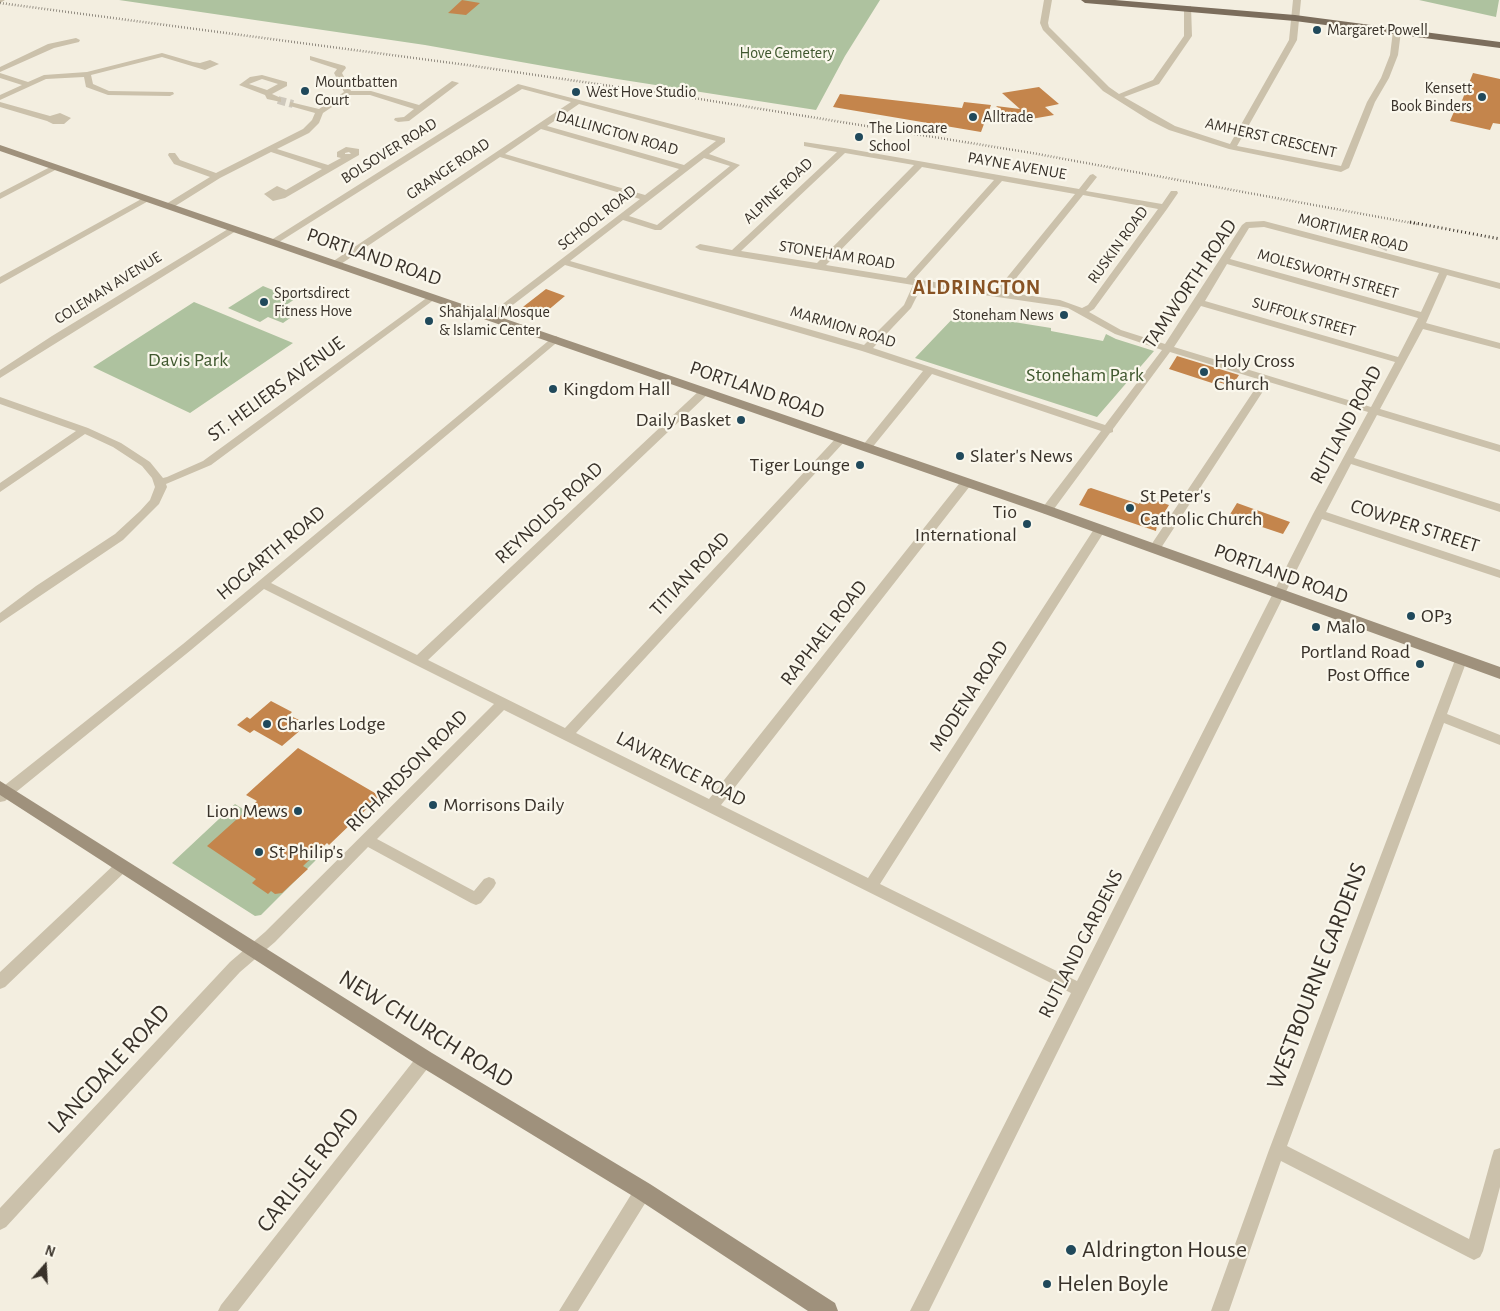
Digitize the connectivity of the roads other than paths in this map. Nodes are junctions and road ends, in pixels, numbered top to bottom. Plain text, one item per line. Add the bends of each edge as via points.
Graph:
1 (1048, 0) edge
2 (1085, 0) edge
3 (1297, 0) edge
4 (1188, 8) junction
5 (1295, 18) junction
6 (1397, 31) junction
7 (76, 40) dead end
8 (1500, 45) edge
9 (313, 58) dead end
10 (201, 65) dead end
11 (0, 70) edge
12 (87, 74) junction
13 (0, 75) edge
14 (455, 83) dead end
15 (27, 84) junction
16 (170, 94) dead end
17 (268, 94) dead end
18 (348, 94) junction
19 (1118, 97) junction
20 (0, 98) edge
21 (278, 100) tunnel mouth
22 (578, 101) junction
23 (0, 104) edge
24 (293, 104) tunnel mouth
25 (420, 108) junction
26 (320, 112) junction
27 (50, 119) dead end
28 (398, 120) dead end
29 (539, 126) junction
30 (807, 144) dead end
31 (0, 148) edge
32 (1232, 148) junction
33 (273, 150) junction
34 (844, 150) junction
35 (497, 154) junction
36 (702, 155) junction
37 (172, 156) dead end
38 (349, 156) dead end
39 (920, 164) junction
40 (57, 167) junction
41 (329, 168) junction
42 (686, 168) junction
43 (218, 176) junction
44 (1093, 177) dead end
45 (1000, 178) junction
46 (1080, 192) junction
47 (285, 193) dead end
48 (1174, 193) dead end
49 (0, 196) edge
50 (647, 198) junction
51 (148, 199) junction
52 (169, 206) junction
53 (1164, 207) junction
54 (623, 217) junction
55 (1254, 223) joint
56 (233, 229) junction
57 (1384, 232) dead end
58 (273, 242) junction
59 (700, 247) dead end
60 (1382, 249) junction
61 (734, 253) junction
62 (1225, 261) junction
63 (565, 262) junction
64 (335, 264) junction
65 (819, 267) junction
66 (1444, 272) junction
67 (0, 281) edge
68 (908, 281) junction
69 (919, 283) junction
70 (1500, 286) edge
71 (998, 295) junction
72 (432, 297) junction
73 (1200, 302) junction
74 (1083, 312) junction
75 (490, 318) junction
76 (1421, 320) junction
77 (556, 339) junction
78 (1500, 346) edge
79 (1168, 348) junction
80 (866, 349) junction
81 (1400, 361) junction
82 (930, 370) junction
83 (0, 376) edge
84 (1267, 378) junction
85 (705, 391) junction
86 (0, 400) edge
87 (1375, 410) junction
88 (84, 430) junction
89 (1109, 430) junction
90 (841, 439) junction
91 (867, 447) junction
92 (1500, 448) edge
93 (1349, 460) junction
94 (160, 482) junction
95 (966, 483) junction
96 (0, 488) edge
97 (1500, 508) edge
98 (1047, 510) junction
99 (1319, 514) junction
100 (1100, 529) junction
101 (1155, 548) junction
102 (1500, 574) edge
103 (263, 584) junction
104 (1279, 594) junction
105 (0, 619) edge
106 (1462, 660) junction
107 (418, 661) junction
108 (1500, 673) edge
109 (502, 704) junction
110 (1440, 716) junction
111 (567, 734) junction
112 (1500, 740) edge
113 (2, 792) edge
114 (711, 807) junction
115 (367, 840) junction
116 (122, 866) junction
117 (490, 884) dead end
118 (871, 886) junction
119 (254, 950) junction
120 (0, 982) edge
121 (1080, 990) junction
122 (425, 1059) junction
123 (1277, 1150) junction
124 (1500, 1156) edge
125 (644, 1191) junction
126 (0, 1221) edge
127 (227, 1311) edge
128 (568, 1311) edge
129 (827, 1311) edge
130 (919, 1311) edge
131 (1220, 1311) edge

1 - 19 street, AMHERST CRESCENT via 1046,28 1106,89
2 - 4 main road
3 - 5 street
4 - 5 main road
4 - 19 street via 1188,36 1156,82
5 - 6 main road
5 - 32 street via 1293,40
6 - 8 main road
6 - 32 street, AMHERST CRESCENT via 1394,54 1385,78 1371,102 1345,168
7 - 11 street via 51,46
9 - 18 street via 342,68 338,72
10 - 12 street via 162,55
12 - 15 street via 44,77
12 - 16 street via 88,85 108,93
13 - 15 street
14 - 25 street
15 - 20 street
17 - 21 street
18 - 25 street via 371,94
18 - 26 street
19 - 32 street, AMHERST CRESCENT via 1172,128
22 - 29 street, GRANGE ROAD
22 - 36 street, SCHOOL ROAD via 722,140
22 - 58 street, BOLSOVER ROAD via 521,86
23 - 27 street
24 - 26 street
25 - 28 street via 406,119
26 - 33 street via 312,126
29 - 35 street, GRANGE ROAD
29 - 42 street, DALLINGTON ROAD
30 - 34 street, PAYNE AVENUE
31 - 40 street, PORTLAND ROAD
33 - 41 street
33 - 43 street
34 - 39 street, PAYNE AVENUE
34 - 61 street, ALPINE ROAD
35 - 50 street
35 - 64 street, GRANGE ROAD
36 - 42 street, SCHOOL ROAD
36 - 54 street via 736,165 658,228
37 - 43 street via 177,162
38 - 41 street
39 - 45 street, PAYNE AVENUE
39 - 65 street
40 - 49 street
40 - 51 street, PORTLAND ROAD
41 - 47 street
42 - 50 street, SCHOOL ROAD
43 - 52 street
44 - 46 street
45 - 46 street, PAYNE AVENUE
45 - 68 street
46 - 53 street, PAYNE AVENUE
46 - 71 street
48 - 53 street, RUSKIN ROAD
50 - 54 street, SCHOOL ROAD
51 - 52 street, PORTLAND ROAD
51 - 67 street
52 - 56 street, PORTLAND ROAD
53 - 74 street, RUSKIN ROAD via 1091,307
54 - 63 street, SCHOOL ROAD
55 - 60 street, MORTIMER ROAD
55 - 62 street, TAMWORTH ROAD via 1246,225
56 - 58 street, PORTLAND ROAD
56 - 83 street, COLEMAN AVENUE via 55,338
57 - 60 street
58 - 64 street, PORTLAND ROAD
59 - 61 street, STONEHAM ROAD
60 - 66 street, MORTIMER ROAD
61 - 65 street, STONEHAM ROAD
62 - 73 street, TAMWORTH ROAD
62 - 76 street, MOLESWORTH STREET
63 - 75 street, SCHOOL ROAD
63 - 80 street, MARMION ROAD
64 - 72 street, PORTLAND ROAD
65 - 68 street, STONEHAM ROAD
66 - 70 street, MORTIMER ROAD
66 - 76 street, RUTLAND ROAD
68 - 69 street, STONEHAM ROAD
69 - 71 street, STONEHAM ROAD
69 - 80 street via 908,306
71 - 74 street, STONEHAM ROAD via 1060,303
72 - 75 street, PORTLAND ROAD
72 - 94 street, ST. HELIERS AVENUE via 207,463
73 - 79 street, TAMWORTH ROAD
73 - 81 street, SUFFOLK STREET
74 - 79 street, STONEHAM ROAD via 1118,332
75 - 77 street, PORTLAND ROAD
76 - 78 street, MOLESWORTH STREET
76 - 81 street, RUTLAND ROAD
77 - 85 street, PORTLAND ROAD
77 - 103 street, HOGARTH ROAD
79 - 84 street, STONEHAM ROAD
79 - 89 street, TAMWORTH ROAD
80 - 82 street, MARMION ROAD
81 - 87 street, RUTLAND ROAD
82 - 89 street, MARMION ROAD
82 - 91 street
84 - 87 street, STONEHAM ROAD
84 - 101 street
85 - 90 street, PORTLAND ROAD
85 - 107 street, REYNOLDS ROAD
86 - 88 street
87 - 92 street, STONEHAM ROAD
87 - 93 street, RUTLAND ROAD
88 - 94 street via 134,455
88 - 96 street
89 - 98 street, TAMWORTH ROAD
90 - 91 street, PORTLAND ROAD
90 - 111 street, TITIAN ROAD
91 - 95 street, PORTLAND ROAD
93 - 97 street
93 - 99 street, RUTLAND ROAD
94 - 105 street via 154,501 133,525
95 - 98 street, PORTLAND ROAD
95 - 114 street, RAPHAEL ROAD
98 - 100 street, PORTLAND ROAD
99 - 102 street, COWPER STREET
99 - 104 street, RUTLAND ROAD
100 - 101 street, PORTLAND ROAD
100 - 118 street, MODENA ROAD
101 - 104 street, PORTLAND ROAD
103 - 107 street, LAWRENCE ROAD
103 - 113 street, HOGARTH ROAD
104 - 106 street, PORTLAND ROAD
104 - 121 street, RUTLAND GARDENS
106 - 108 street, PORTLAND ROAD
106 - 110 street, WESTBOURNE GARDENS
107 - 109 street, LAWRENCE ROAD
109 - 111 street, LAWRENCE ROAD
109 - 115 street, RICHARDSON ROAD
110 - 112 street
110 - 123 street, WESTBOURNE GARDENS
111 - 114 street, LAWRENCE ROAD
113 - 116 street, NEW CHURCH ROAD
114 - 118 street, LAWRENCE ROAD
115 - 117 street via 476,899
115 - 119 street, RICHARDSON ROAD
116 - 119 street, NEW CHURCH ROAD
116 - 120 street
118 - 121 street, LAWRENCE ROAD
119 - 122 street, NEW CHURCH ROAD
119 - 126 street, LANGDALE ROAD
121 - 130 street, RUTLAND GARDENS
122 - 125 street, NEW CHURCH ROAD
122 - 127 street, CARLISLE ROAD
123 - 124 street via 1474,1251
123 - 131 street, WESTBOURNE GARDENS
125 - 128 street
125 - 129 street, NEW CHURCH ROAD

